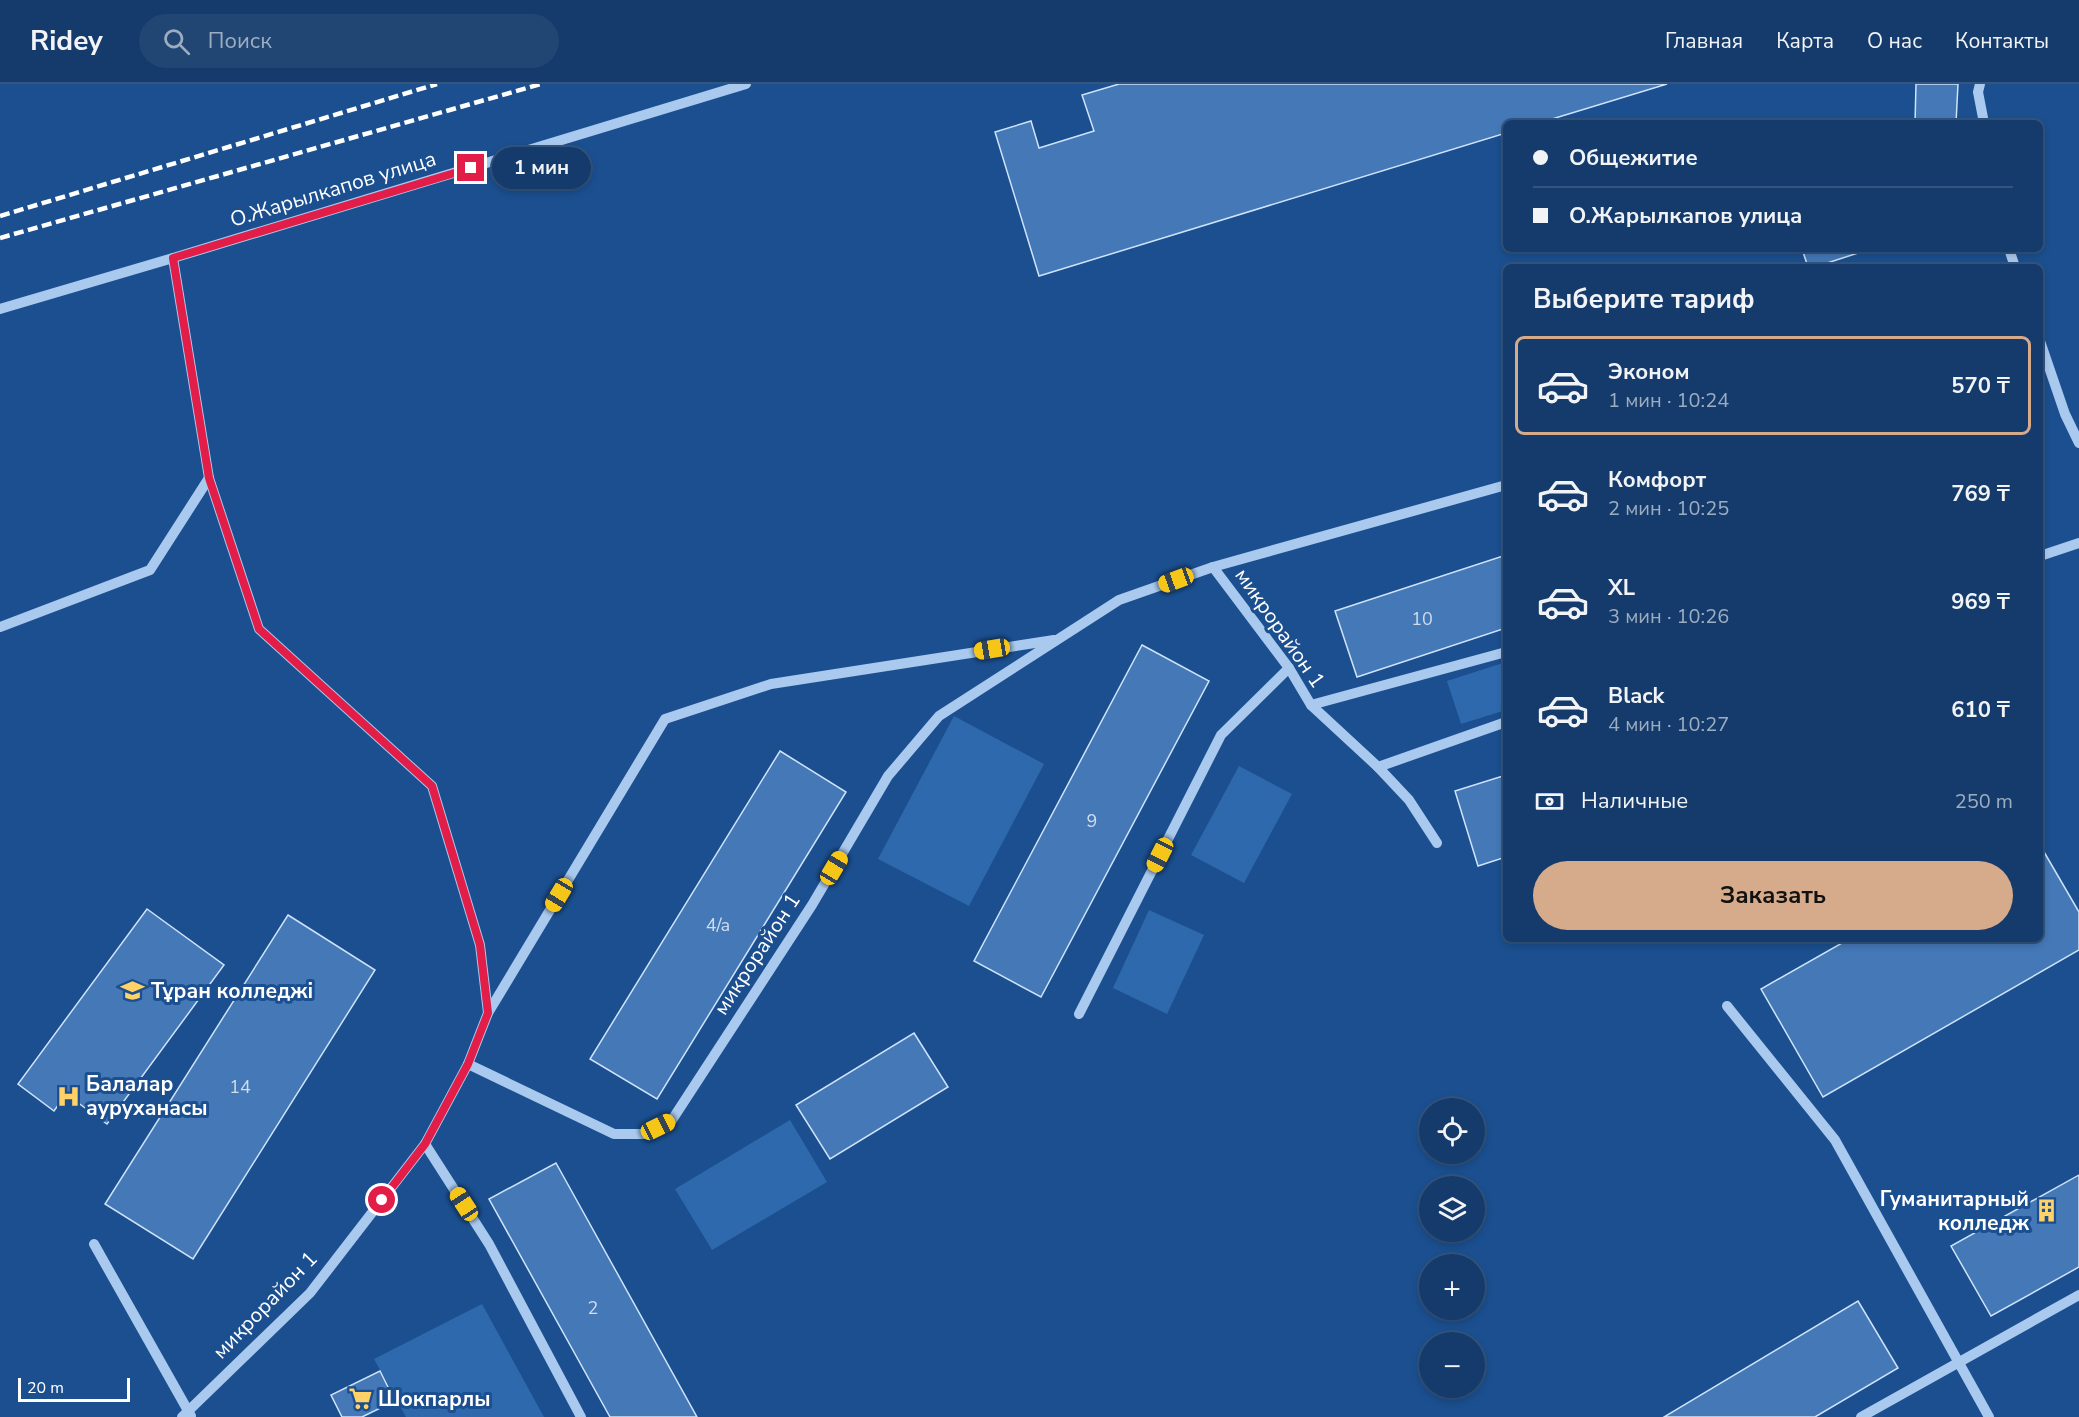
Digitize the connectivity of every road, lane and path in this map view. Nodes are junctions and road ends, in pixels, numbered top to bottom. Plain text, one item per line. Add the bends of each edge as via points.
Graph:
1 (746, 84) edge
2 (1980, 84) edge
3 (1983, 120) edge
4 (173, 258) junction
5 (0, 309) edge
6 (2043, 349) edge
7 (2079, 443) edge
8 (209, 478) junction
9 (1503, 486) edge
10 (2079, 543) edge
11 (2043, 555) edge
12 (1213, 567) junction
13 (0, 627) edge
14 (1058, 639) junction
15 (1503, 653) edge
16 (1289, 668) junction
17 (1311, 705) junction
18 (1503, 723) edge
19 (1378, 767) junction
20 (1437, 843) dead end
21 (1726, 1006) dead end
22 (488, 1013) junction
23 (1079, 1014) dead end
24 (468, 1064) junction
25 (425, 1144) junction
26 (94, 1244) dead end
27 (2079, 1295) edge
28 (1959, 1363) junction
29 (187, 1415) edge
30 (581, 1417) edge
31 (1861, 1417) edge
32 (1989, 1417) edge

1 - 4 street, О.Жарылкапов улица
2 - 3 street
4 - 5 street, О.Жарылкапов улица
4 - 8 street
6 - 7 street
8 - 13 street via 150,570
8 - 22 street via 259,629 432,786 480,945
9 - 12 street
10 - 11 street
12 - 14 street, микрорайон 1 via 1119,600
12 - 16 street, микрорайон 1
14 - 22 street, микрорайон 1 via 771,684 665,719
14 - 24 street, микрорайон 1 via 939,716 888,776 812,905 672,1120 644,1134 614,1134
15 - 17 street, микрорайон 1
16 - 17 street, микрорайон 1
16 - 23 street via 1221,735
17 - 19 street
18 - 19 street
19 - 20 street via 1409,800
21 - 28 street via 1835,1140
22 - 24 street, микрорайон 1
24 - 25 street, микрорайон 1
25 - 29 street, микрорайон 1 via 310,1293
25 - 30 street via 489,1244
26 - 29 street
27 - 28 street
28 - 31 street
28 - 32 street

